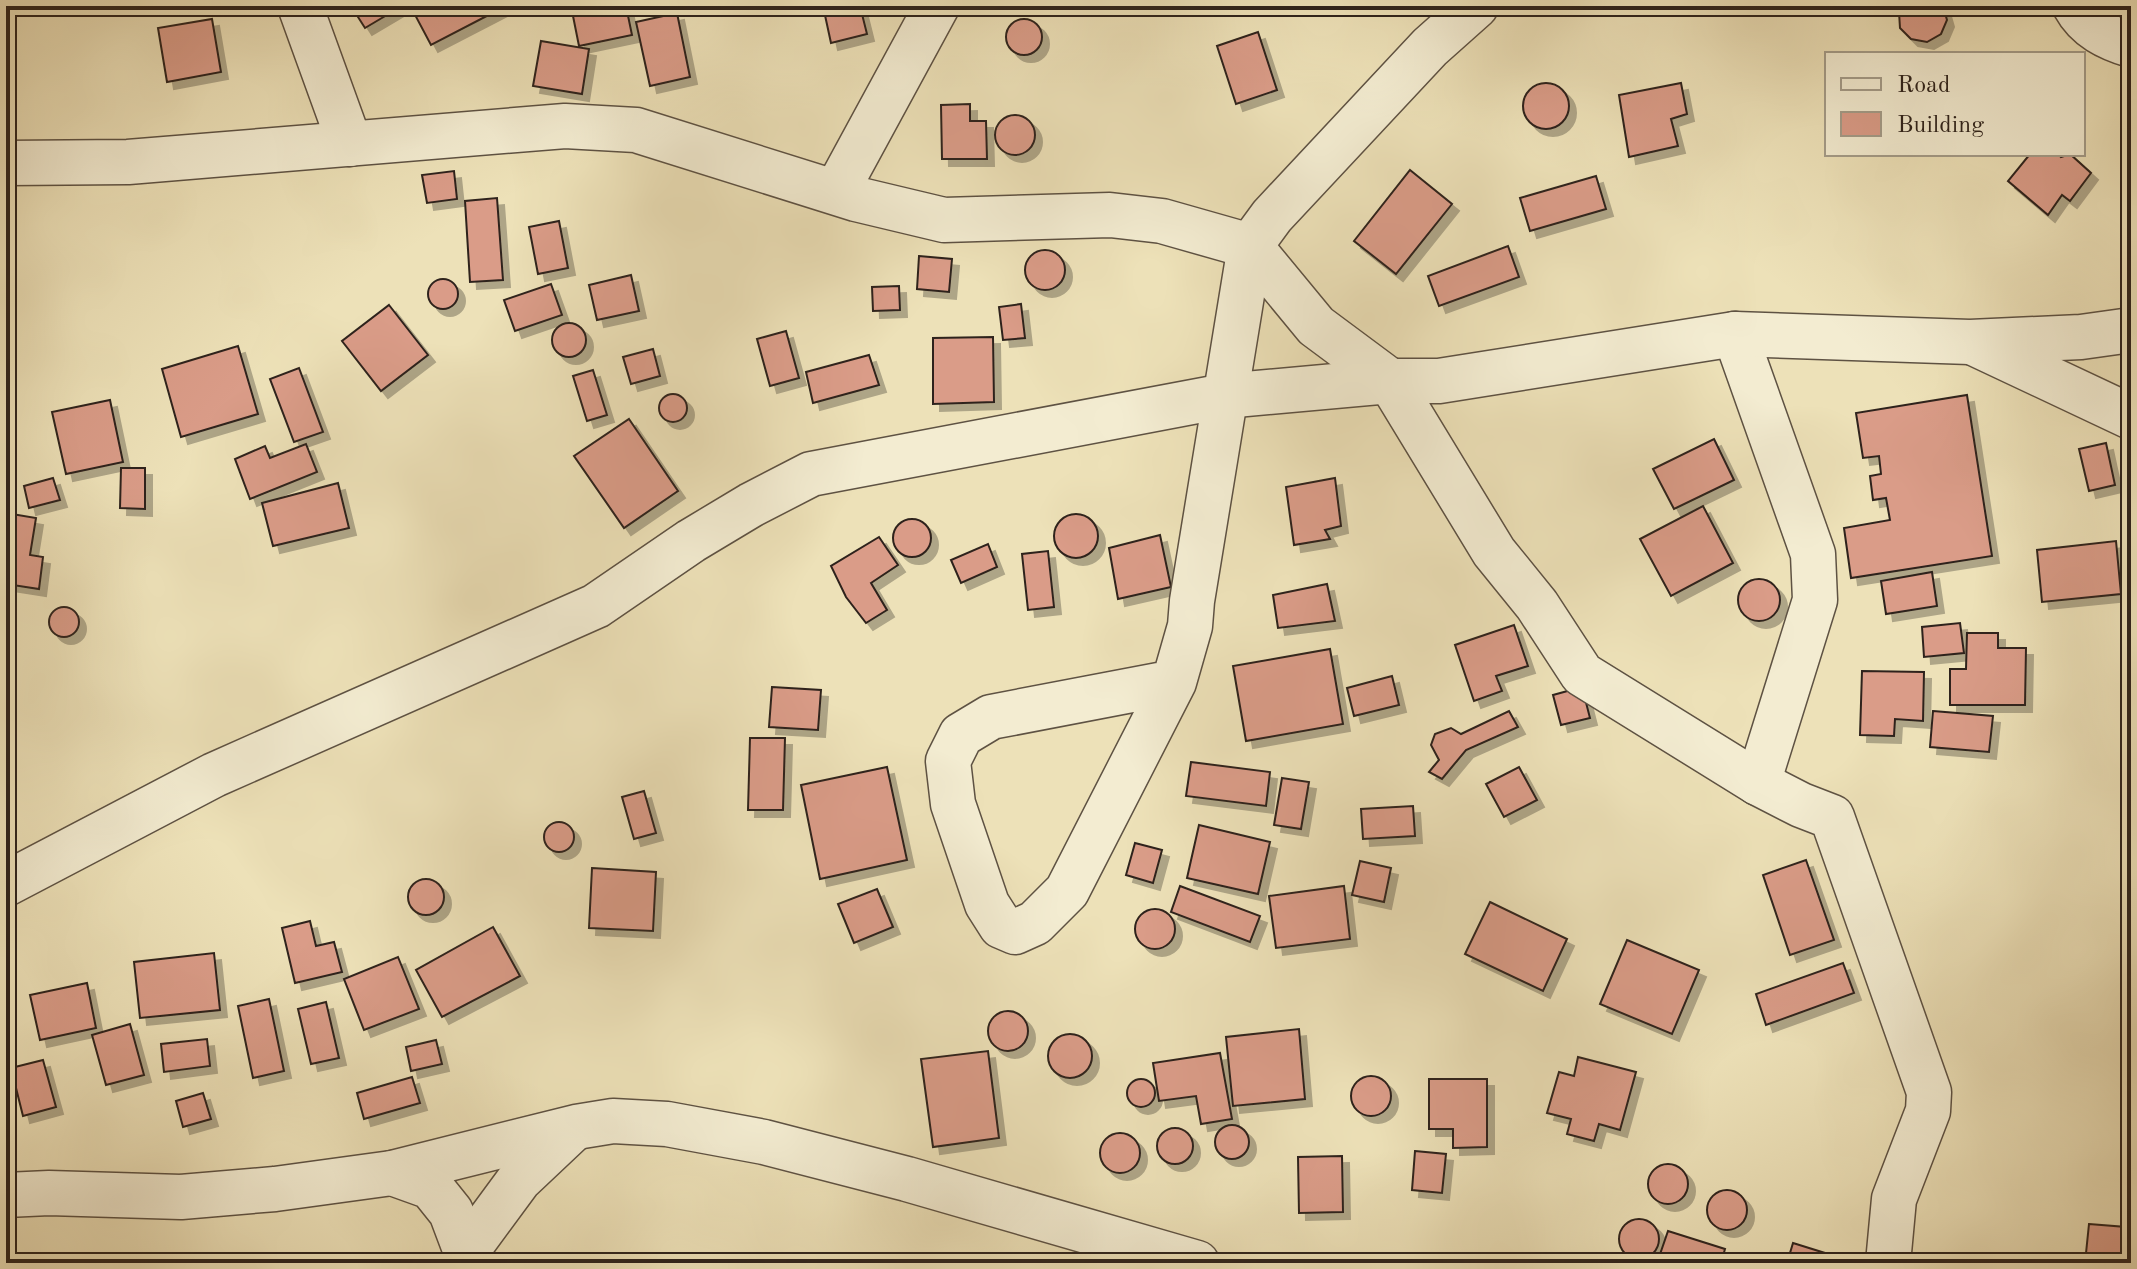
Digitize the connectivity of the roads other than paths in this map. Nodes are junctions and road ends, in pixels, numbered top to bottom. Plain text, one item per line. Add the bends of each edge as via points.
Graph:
1 (300, 6) edge
2 (937, 6) edge
3 (1476, 6) edge
4 (2075, 6) edge
5 (2131, 45) edge
6 (350, 144) junction
7 (6, 163) edge
8 (836, 192) junction
9 (1250, 246) junction
10 (2131, 330) edge
11 (1735, 334) junction
12 (1970, 342) junction
13 (1390, 381) junction
14 (1224, 396) junction
15 (2131, 417) edge
16 (1174, 682) junction
17 (1758, 783) junction
18 (6, 884) edge
19 (576, 1127) junction
20 (392, 1173) junction
21 (6, 1195) edge
22 (466, 1258) edge
23 (1197, 1263) edge
24 (1888, 1263) edge

1 - 6 street
2 - 8 street
3 - 9 street via 1430,47
4 - 5 street via 2107,38
6 - 7 street via 128,162
6 - 8 street via 565,126 636,130
8 - 9 street via 944,220 1110,215 1162,221
9 - 13 street via 1316,326
9 - 14 street
10 - 12 street
11 - 12 street
11 - 13 street via 1439,381
11 - 17 street via 1813,554 1815,600
12 - 15 street
13 - 14 street
13 - 17 street via 1494,552 1582,674
14 - 16 street via 1190,626
14 - 18 street via 811,474 691,541 596,606 214,775
16 - 16 street via 991,717 961,735 948,761 953,804 980,889 1001,926 1015,932 1035,923 1067,891
17 - 24 street via 1832,817 1929,1092 1928,1111 1894,1199
19 - 20 street
19 - 22 street via 519,1180
19 - 23 street via 613,1121 667,1124 764,1142
20 - 21 street via 181,1197
20 - 22 street via 431,1187 451,1212

